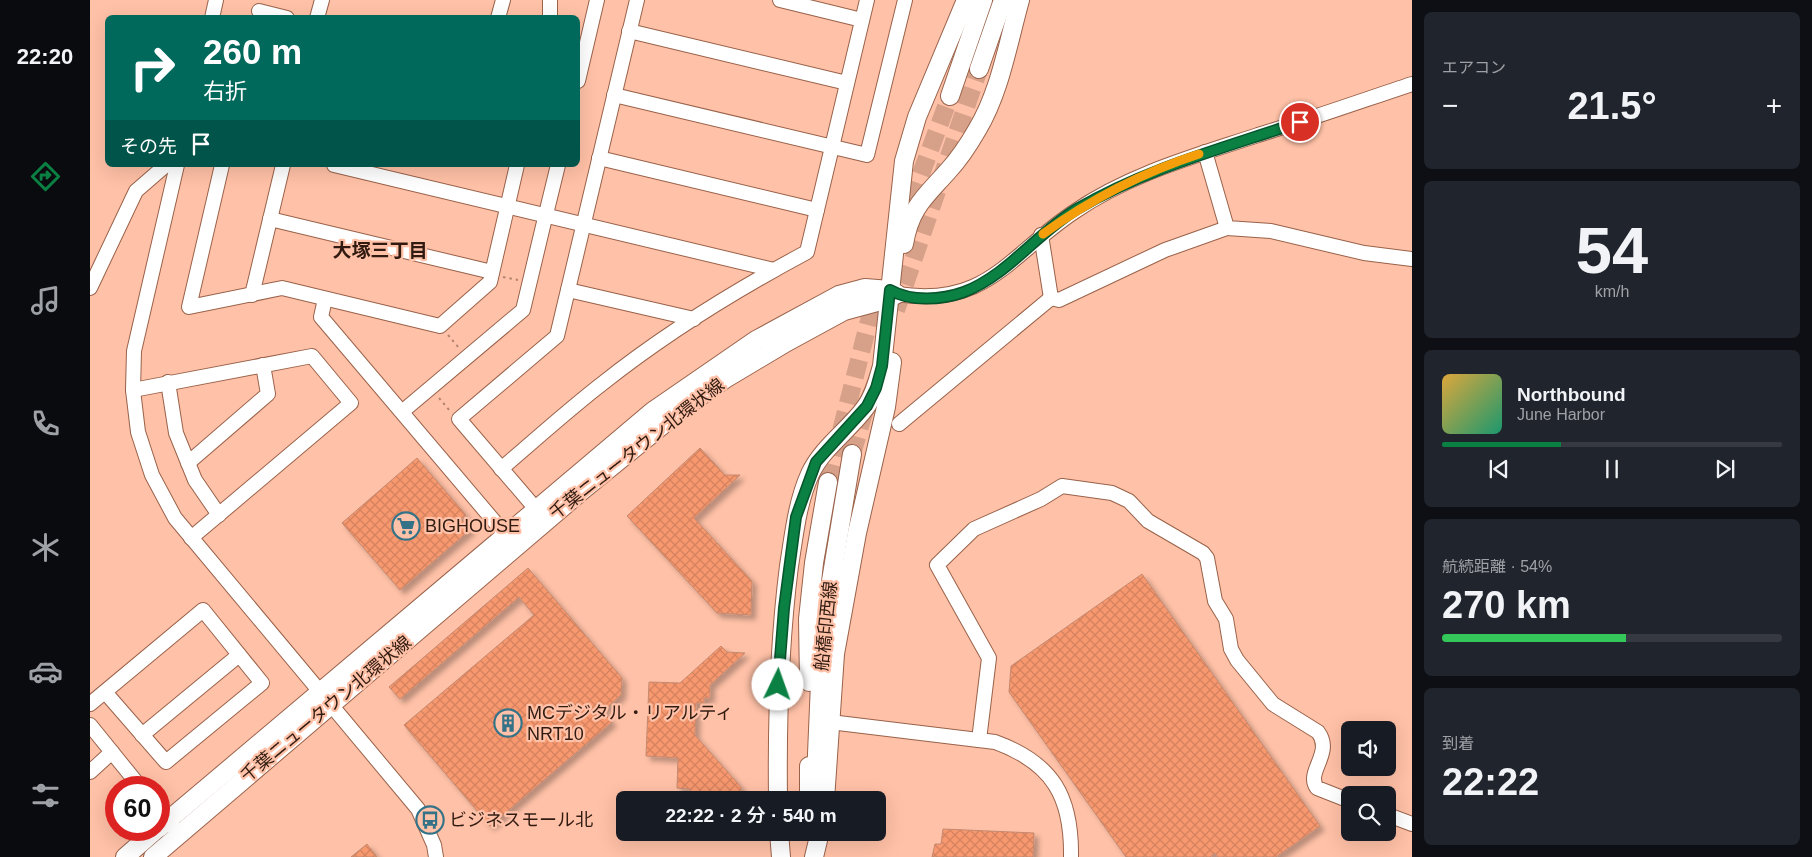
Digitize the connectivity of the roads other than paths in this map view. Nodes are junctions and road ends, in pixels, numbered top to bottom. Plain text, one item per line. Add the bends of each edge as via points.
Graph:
1 (216, 0) edge
2 (322, 0) edge
3 (501, 0) edge
4 (550, 0) edge
5 (597, 0) edge
6 (637, 0) edge
7 (780, 0) edge
8 (867, 0) edge
9 (905, 0) edge
10 (966, 0) edge
11 (983, 0) edge
12 (1003, 0) edge
13 (1020, 0) edge
14 (259, 9) edge
15 (213, 15) edge
16 (278, 15) edge
17 (318, 15) edge
18 (498, 15) edge
19 (550, 15) edge
20 (862, 20) junction
21 (629, 31) junction
22 (979, 69) tunnel mouth
23 (580, 73) edge
24 (847, 83) junction
25 (1412, 84) edge
26 (614, 95) junction
27 (950, 96) tunnel mouth
28 (832, 147) junction
29 (1205, 152) junction
30 (599, 158) junction
31 (164, 167) edge
32 (177, 167) edge
33 (222, 167) edge
34 (282, 167) edge
35 (342, 167) edge
36 (517, 167) edge
37 (558, 167) edge
38 (508, 206) junction
39 (817, 210) junction
40 (270, 219) junction
41 (583, 224) junction
42 (1227, 228) junction
43 (1041, 235) junction
44 (1412, 259) edge
45 (774, 270) junction
46 (492, 273) junction
47 (90, 288) edge
48 (568, 290) junction
49 (252, 294) junction
50 (892, 294) junction
51 (1051, 298) junction
52 (325, 299) junction
53 (694, 319) junction
54 (263, 365) junction
55 (168, 382) junction
56 (133, 390) junction
57 (403, 411) junction
58 (899, 424) dead end
59 (852, 454) tunnel mouth
60 (188, 462) junction
61 (501, 468) junction
62 (828, 482) tunnel mouth
63 (219, 515) junction
64 (537, 515) junction
65 (499, 527) dead end
66 (191, 538) junction
67 (239, 655) junction
68 (105, 692) junction
69 (326, 697) junction
70 (90, 704) edge
71 (830, 722) junction
72 (90, 724) edge
73 (142, 735) junction
74 (979, 740) junction
75 (112, 752) junction
76 (90, 772) edge
77 (131, 776) edge
78 (778, 791) edge
79 (809, 791) edge
80 (815, 791) edge
81 (826, 791) edge
82 (1341, 797) edge
83 (170, 814) edge
84 (1396, 818) edge
85 (1412, 824) edge
86 (170, 828) edge
87 (179, 834) junction
88 (141, 841) edge
89 (779, 841) edge
90 (813, 841) edge
91 (818, 841) edge
92 (125, 857) edge
93 (153, 857) edge
94 (436, 857) edge
95 (781, 857) edge
96 (814, 857) edge
97 (1071, 857) edge

1 - 15 street
2 - 17 street
3 - 18 street
4 - 19 street
5 - 23 street
6 - 21 street
7 - 20 street
8 - 20 street
9 - 28 street via 867,155
10 - 50 main road via 917,117 904,160
11 - 27 main road
12 - 22 main road
13 - 50 main road via 994,92 978,130 949,170 925,194 907,225
14 - 16 street
20 - 24 street
21 - 24 street
21 - 26 street
24 - 28 street
25 - 29 street
26 - 28 street
26 - 30 street
28 - 39 street
29 - 42 street
29 - 43 street via 1139,176 1109,191
30 - 39 street
30 - 41 street
31 - 47 street via 136,191
32 - 56 street via 134,351
33 - 49 street via 188,307
34 - 40 street
35 - 38 street
36 - 38 street
37 - 57 street via 523,310
38 - 41 street
38 - 46 street
39 - 45 street via 807,252
40 - 46 street
40 - 49 street
41 - 45 street
41 - 48 street
42 - 44 street via 1271,231 1364,253
42 - 51 street via 1165,250 1071,296 1059,300
43 - 50 street via 976,287 945,297
43 - 51 street
45 - 53 street
46 - 52 street via 490,282 440,326
48 - 53 street
48 - 61 street via 557,336 459,419
49 - 52 street via 282,288
50 - 64 main road, 千葉ニュータウン北環状線 via 844,311 725,379
50 - 71 main road via 886,407 856,532 835,654
50 - 78 main road via 876,388 867,406 816,462 796,517 779,668
51 - 58 street
52 - 57 street via 321,317
53 - 61 street via 604,382
54 - 55 street
54 - 60 street via 268,394
54 - 63 street via 312,356 351,402
55 - 56 street
55 - 60 street via 176,433
56 - 66 street via 138,432 146,461 175,518
57 - 65 street
59 - 80 main road, 船橋印西線 via 822,635
60 - 63 street via 194,480
61 - 64 street
62 - 79 main road, 船橋印西線 via 808,619
63 - 66 street
64 - 69 main road, 千葉ニュータウン北環状線
66 - 69 street
67 - 68 street via 202,610
67 - 73 street
67 - 73 street via 262,683 166,762
68 - 70 street
68 - 73 street
69 - 83 main road, 千葉ニュータウン北環状線
69 - 87 main road, 千葉ニュータウン北環状線
69 - 94 street via 418,809
71 - 74 street
71 - 81 main road
72 - 75 street
74 - 82 street via 989,658 937,565 974,529 1062,486 1112,493 1129,501 1148,521 1203,552 1215,601 1226,620 1231,649 1237,660 1273,704 1322,737 1324,745 1314,779 1317,788
74 - 97 street via 1014,749 1053,780 1065,802 1072,830
75 - 76 street
75 - 77 street
84 - 85 street
86 - 87 street
87 - 93 main road, 千葉ニュータウン北環状線
88 - 92 main road, 千葉ニュータウン北環状線
89 - 95 main road
90 - 96 main road
91 - 96 main road

